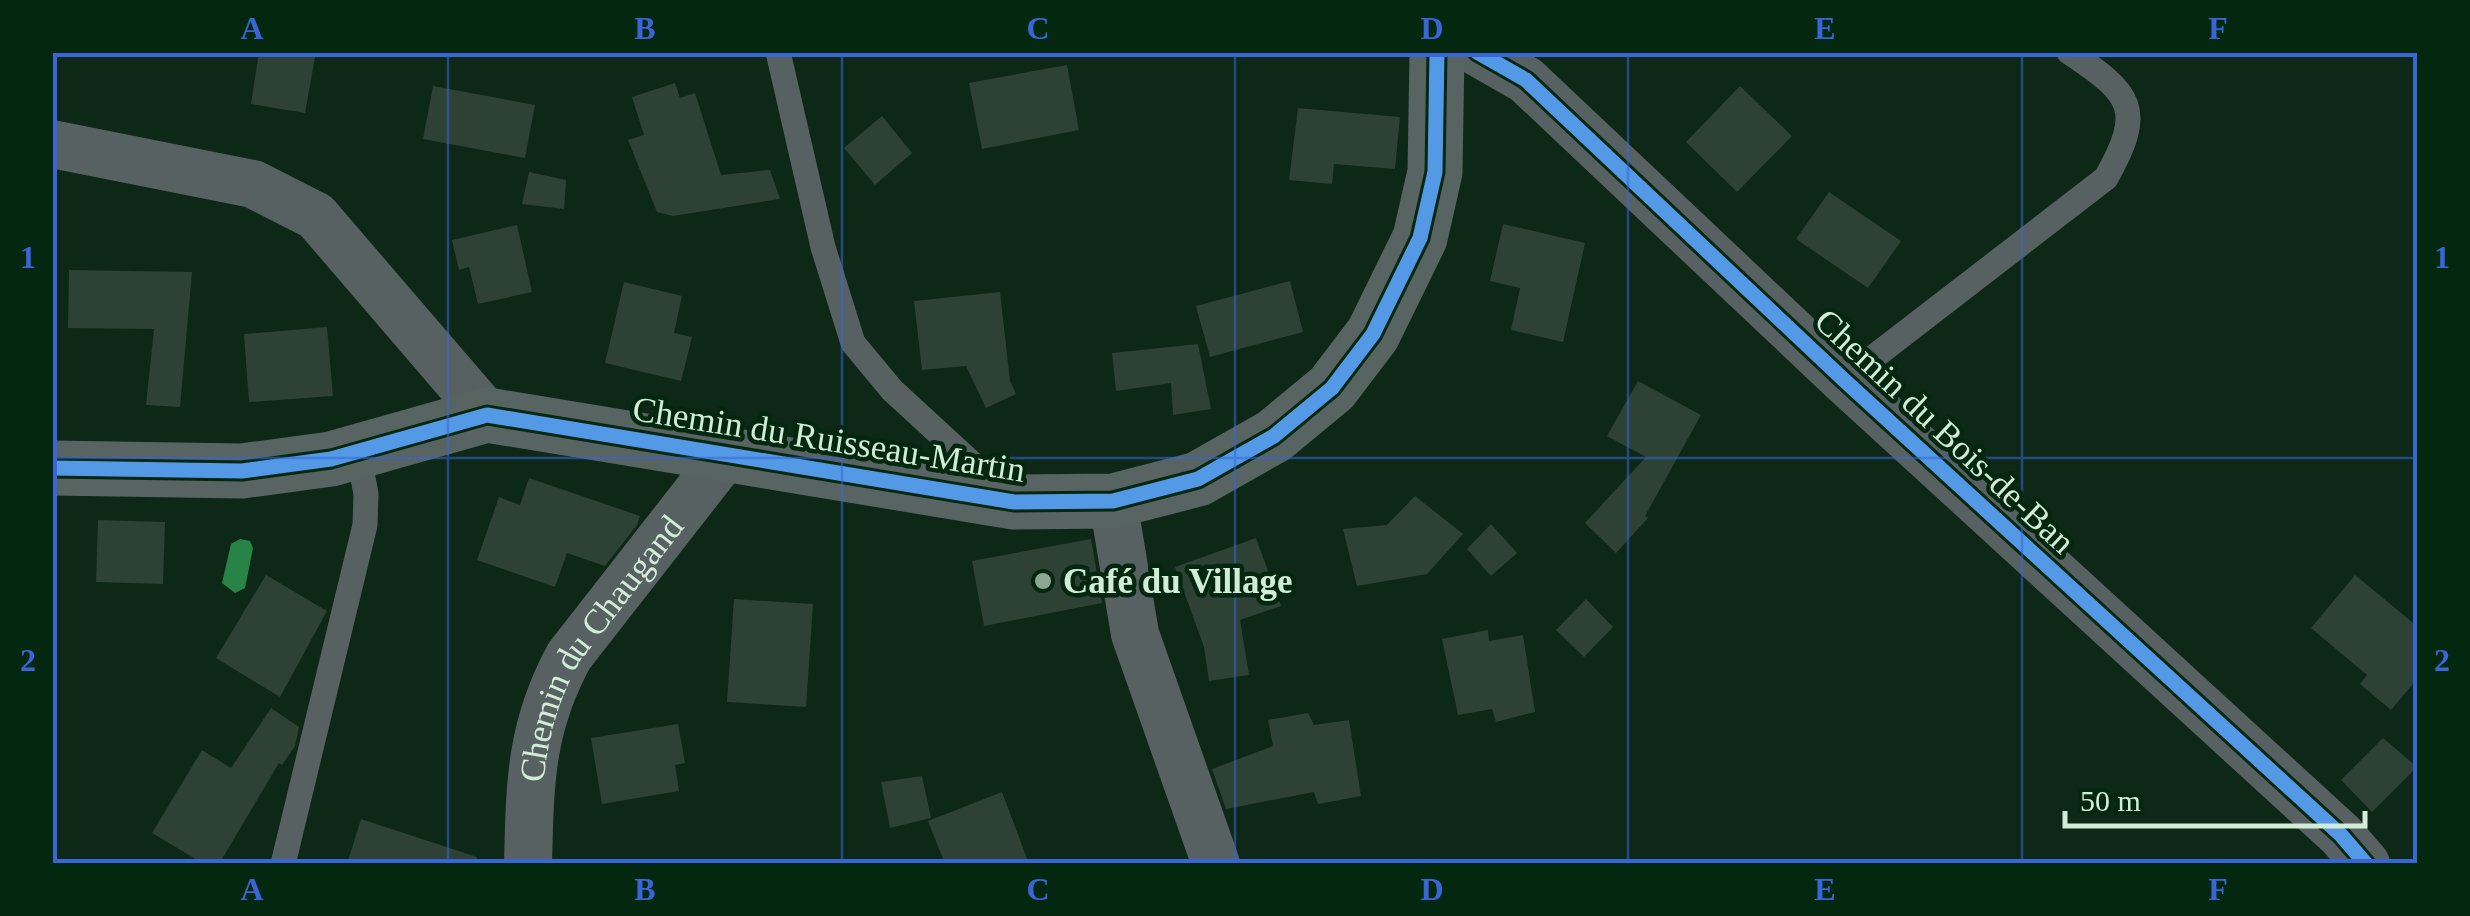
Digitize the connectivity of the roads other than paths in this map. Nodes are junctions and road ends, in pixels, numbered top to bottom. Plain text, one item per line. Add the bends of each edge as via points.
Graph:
1 (778, 52) edge
2 (1437, 52) edge
3 (1477, 52) edge
4 (2069, 52) edge
5 (52, 144) edge
6 (1844, 380) junction
7 (487, 415) junction
8 (358, 451) junction
9 (726, 455) junction
10 (52, 468) edge
11 (1113, 501) junction
12 (1014, 502) junction
13 (283, 864) edge
14 (528, 864) edge
15 (1216, 864) edge
16 (2366, 864) edge

1 - 12 lane, Chemin du Ruisseau-Martin via 823,246 854,344 892,390
2 - 11 street, Chemin du Ruisseau-Martin via 1435,172 1424,222 1373,334 1332,388 1274,436 1198,479
3 - 6 street, Chemin du Bois-de-Ban via 1526,80
4 - 6 lane, Chemin du Bois-de-Ban via 2104,76 2128,106 2128,139 2106,178
5 - 7 street via 253,184 316,216
6 - 16 street, Chemin du Bois-de-Ban
7 - 8 street, Chemin du Ruisseau-Martin
7 - 9 street, Chemin du Ruisseau-Martin
8 - 10 street, Chemin du Ruisseau-Martin via 242,471
8 - 13 lane via 365,525
9 - 12 street, Chemin du Ruisseau-Martin
9 - 14 street, Chemin du Chaugand via 569,656 550,692 531,759
11 - 12 street, Chemin du Ruisseau-Martin
11 - 15 street via 1135,634

